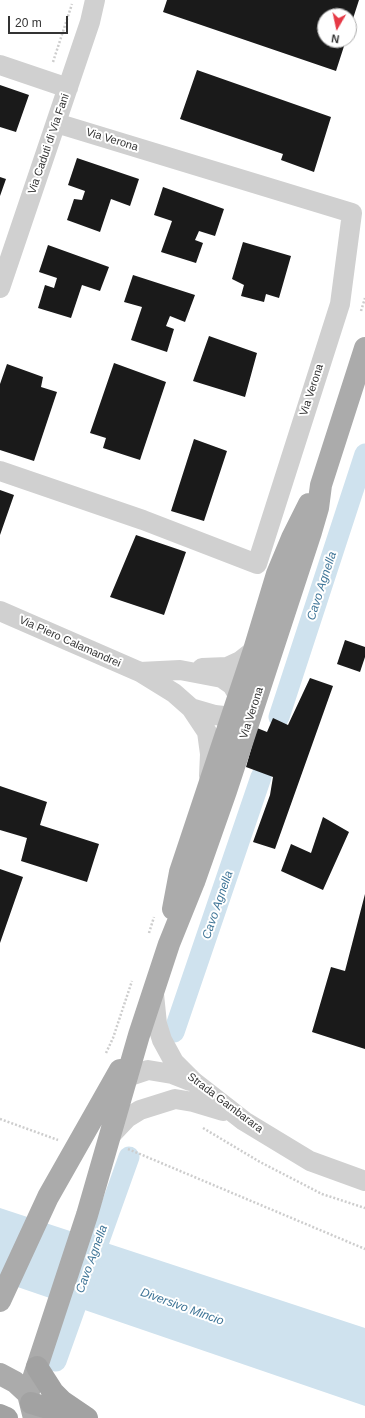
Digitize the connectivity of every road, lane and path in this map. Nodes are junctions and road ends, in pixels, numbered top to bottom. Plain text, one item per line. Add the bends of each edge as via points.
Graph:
1 (73, 0) edge
2 (95, 0) edge
3 (0, 65) edge
4 (47, 81) junction
5 (68, 88) junction
6 (56, 123) junction
7 (358, 215) edge
8 (0, 288) edge
9 (365, 348) edge
10 (0, 471) edge
11 (321, 485) junction
12 (301, 562) junction
13 (0, 611) edge
14 (254, 650) junction
15 (180, 670) junction
16 (140, 672) junction
17 (191, 708) junction
18 (237, 709) junction
19 (208, 788) junction
20 (208, 841) junction
21 (170, 944) junction
22 (154, 994) junction
23 (140, 1035) junction
24 (127, 1077) junction
25 (194, 1082) junction
26 (0, 1119) edge
27 (244, 1121) junction
28 (199, 1126) dead end
29 (62, 1141) dead end
30 (115, 1142) junction
31 (365, 1181) edge
32 (365, 1208) edge
33 (365, 1249) edge
34 (0, 1301) edge
35 (37, 1367) junction
36 (0, 1374) edge
37 (31, 1405) edge
38 (0, 1415) edge
39 (7, 1418) edge
40 (80, 1418) edge
41 (88, 1418) edge

1 - 4 path
2 - 5 street, Via Caduti di Via Fani via 92,18
3 - 4 street
4 - 5 street
5 - 6 street, Via Caduti di Via Fani
6 - 7 street, Via Verona
6 - 8 street, Via Caduti di Via Fani
7 - 10 street, Via Verona via 340,304 258,564 142,520
9 - 11 main road, Via Verona
11 - 12 main road, Via Verona via 318,508
11 - 14 main road, Via Verona via 301,518 284,555
12 - 18 street, Via Verona via 280,604 245,708
12 - 20 main road, Via Verona
13 - 16 street, Via Piero Calamandrei
14 - 15 street, Via Piero Calamandrei via 227,667
14 - 18 main road, Via Verona
15 - 16 street, Via Piero Calamandrei
15 - 18 street, Via Piero Calamandrei via 222,678 232,685
16 - 17 street, Via Piero Calamandrei via 174,693
17 - 18 street, Via Piero Calamandrei via 215,715
17 - 19 street, Via Piero Calamandrei via 207,732 210,754
18 - 19 main road, Via Verona
18 - 20 street, Via Verona via 239,727 214,801
19 - 21 main road, Via Verona via 180,872 174,900
20 - 21 main road, Via Verona
21 - 22 main road, Via Verona
22 - 23 main road, Via Verona
22 - 25 street, Strada Gambarara via 157,1024 162,1040 174,1062
23 - 24 main road
23 - 34 main road via 48,1197
24 - 25 street via 148,1070 172,1074
24 - 30 main road
25 - 27 street, Strada Gambarara
26 - 29 path
27 - 30 street via 212,1106 175,1099 140,1110 126,1118
27 - 31 street, Strada Gambarara via 310,1161
28 - 32 path via 322,1194
30 - 33 path
30 - 35 main road via 87,1215
35 - 37 main road
35 - 41 highway via 62,1401
36 - 37 main road via 15,1382
37 - 40 highway
38 - 39 highway

